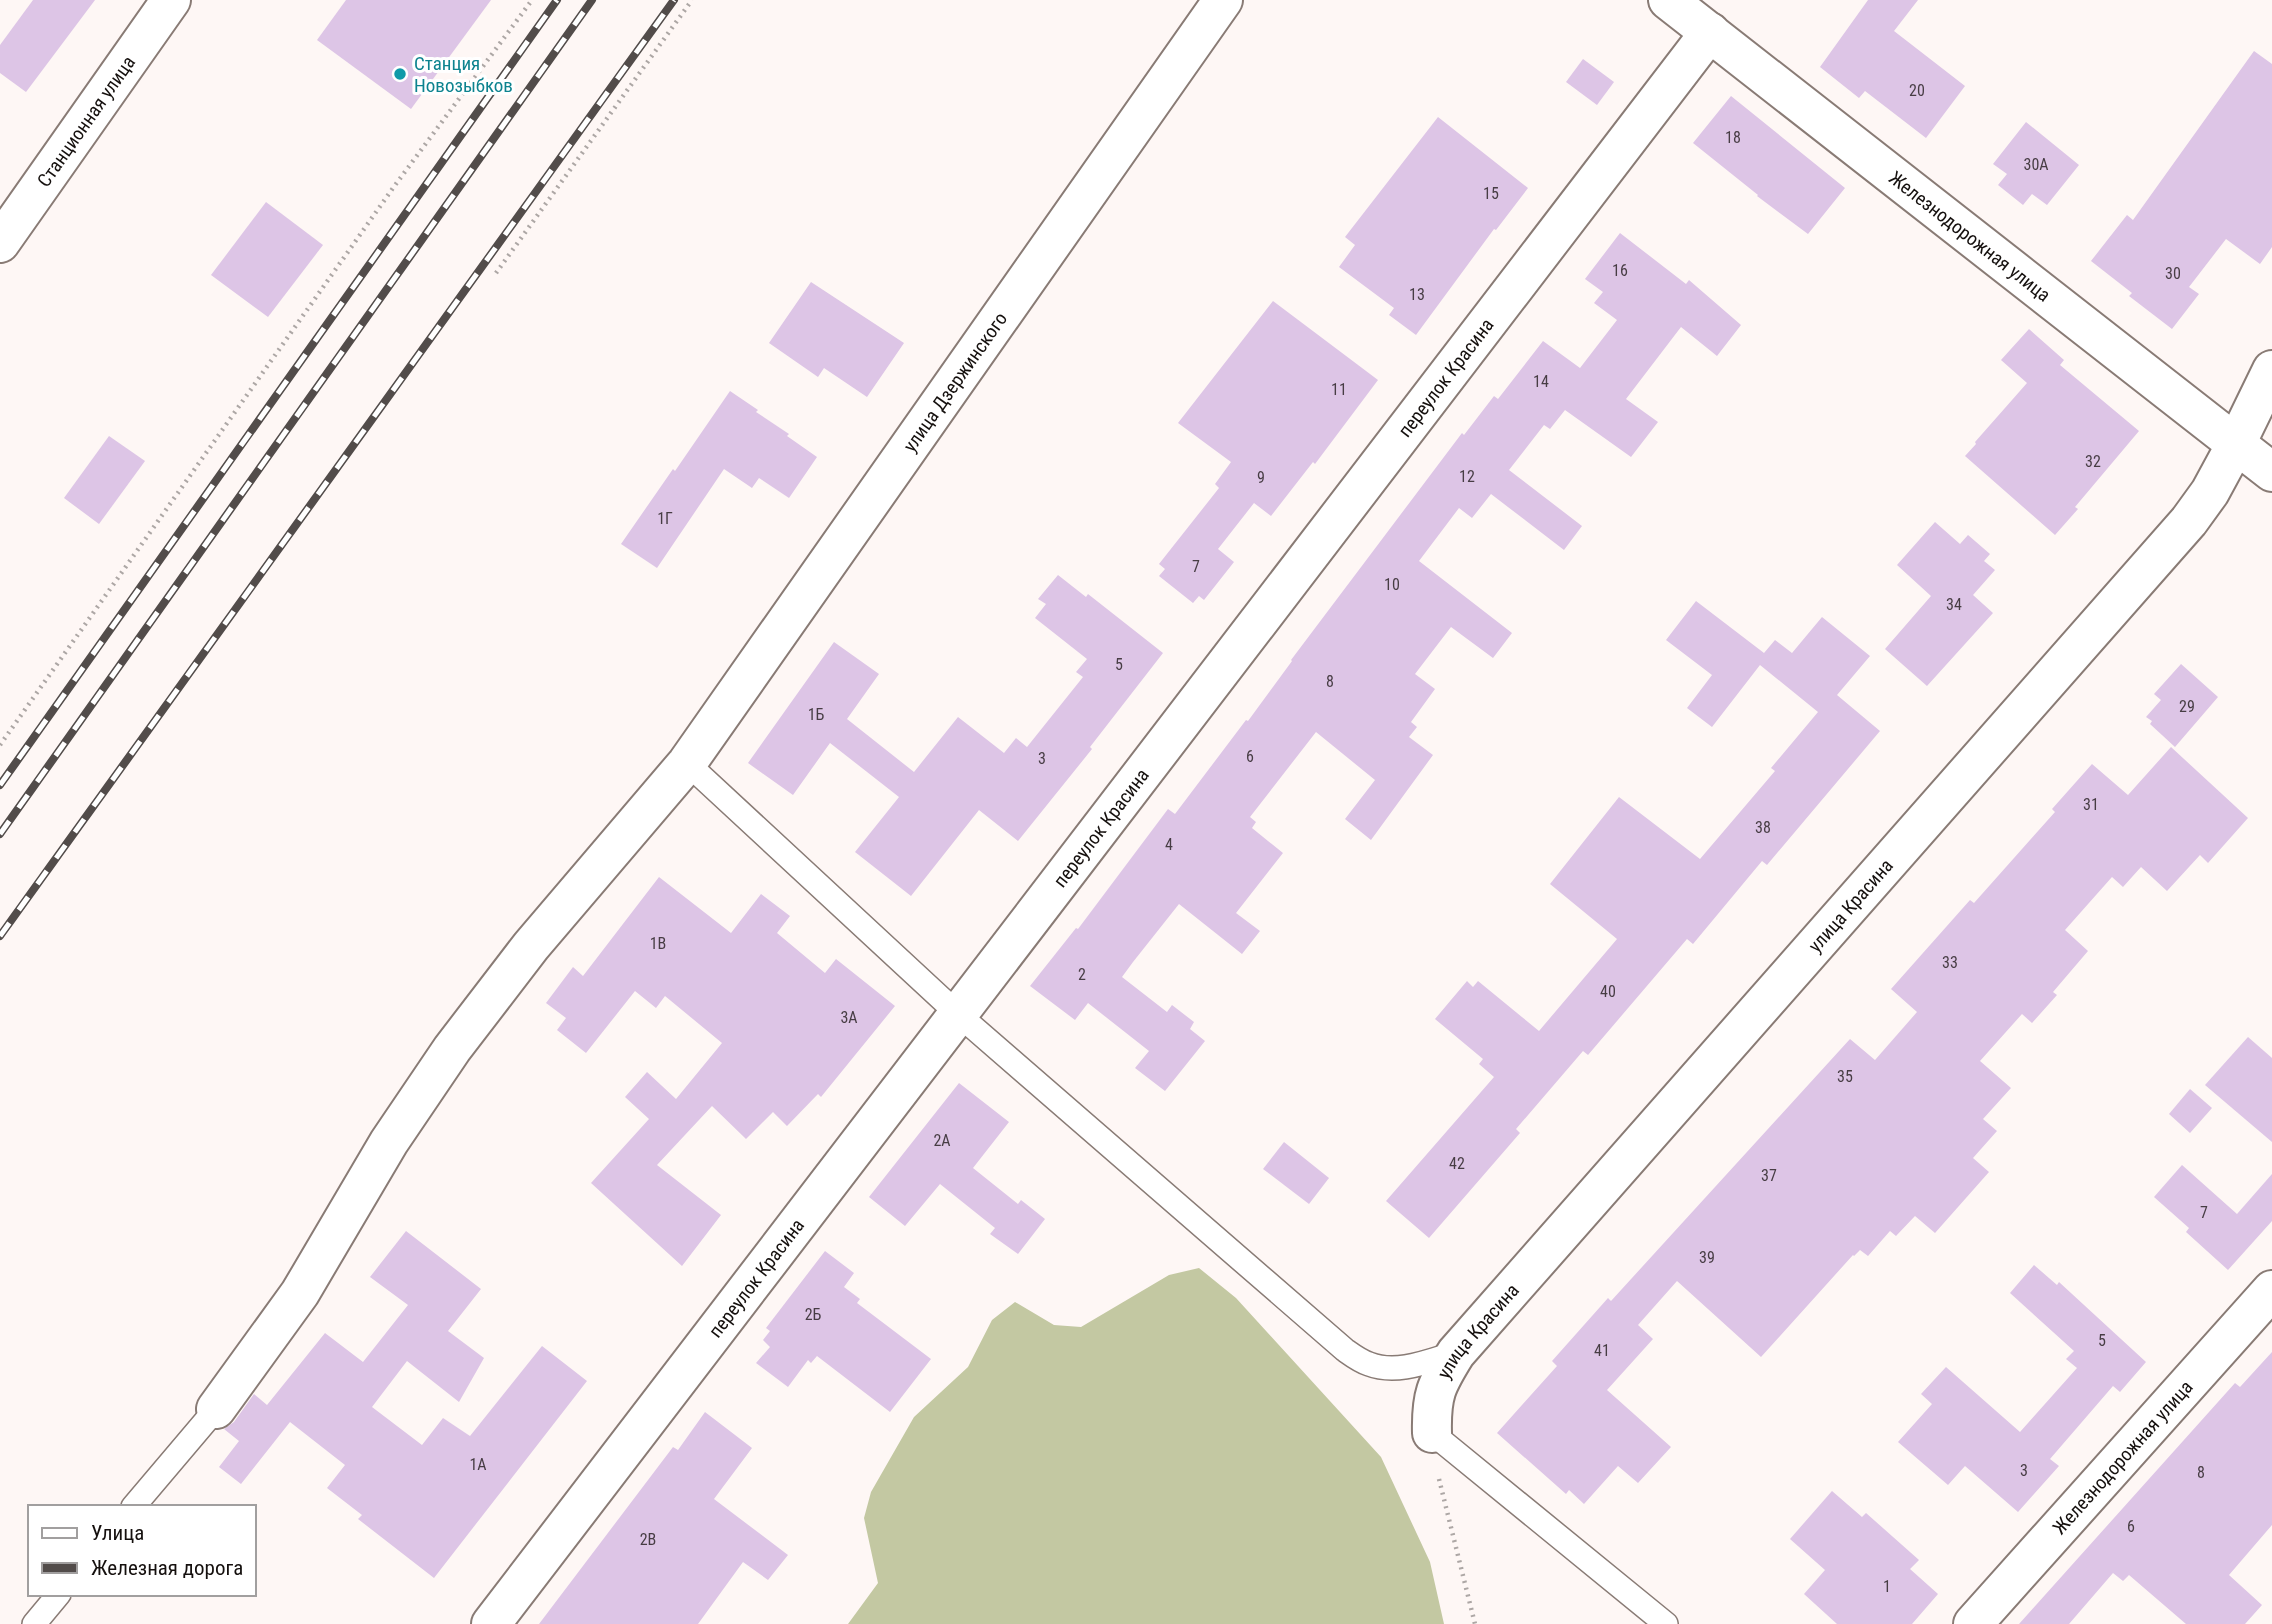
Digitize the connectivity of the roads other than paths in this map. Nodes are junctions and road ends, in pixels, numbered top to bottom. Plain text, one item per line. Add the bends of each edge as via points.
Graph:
1 (171, 0) edge
2 (1223, 0) edge
3 (1668, 0) edge
4 (1710, 32) junction
5 (0, 243) edge
6 (2272, 370) edge
7 (2236, 444) junction
8 (2272, 472) edge
9 (687, 763) junction
10 (959, 1015) junction
11 (2272, 1290) edge
12 (1456, 1353) junction
13 (216, 1409) joint
14 (1432, 1433) joint
15 (135, 1505) edge
16 (58, 1596) edge
17 (40, 1622) edge
18 (491, 1624) edge
19 (1665, 1624) edge
20 (1973, 1624) edge

1 - 5 street, Станционная улица
2 - 9 street, улица Дзержинского
3 - 4 street, Железнодорожная улица
4 - 7 street, Железнодорожная улица
4 - 10 street, переулок Красина
6 - 7 street, улица Красина
7 - 8 street, Железнодорожная улица
7 - 12 street, улица Красина via 2189,521
9 - 10 lane
9 - 13 street, улица Дзержинского via 531,946 452,1049 389,1142 300,1293
10 - 12 lane via 1345,1350 1368,1364 1389,1369
10 - 18 street, переулок Красина
11 - 20 street, Железнодорожная улица
12 - 14 street, улица Красина via 1437,1382 1431,1406
13 - 15 lane
14 - 19 lane
16 - 17 lane

